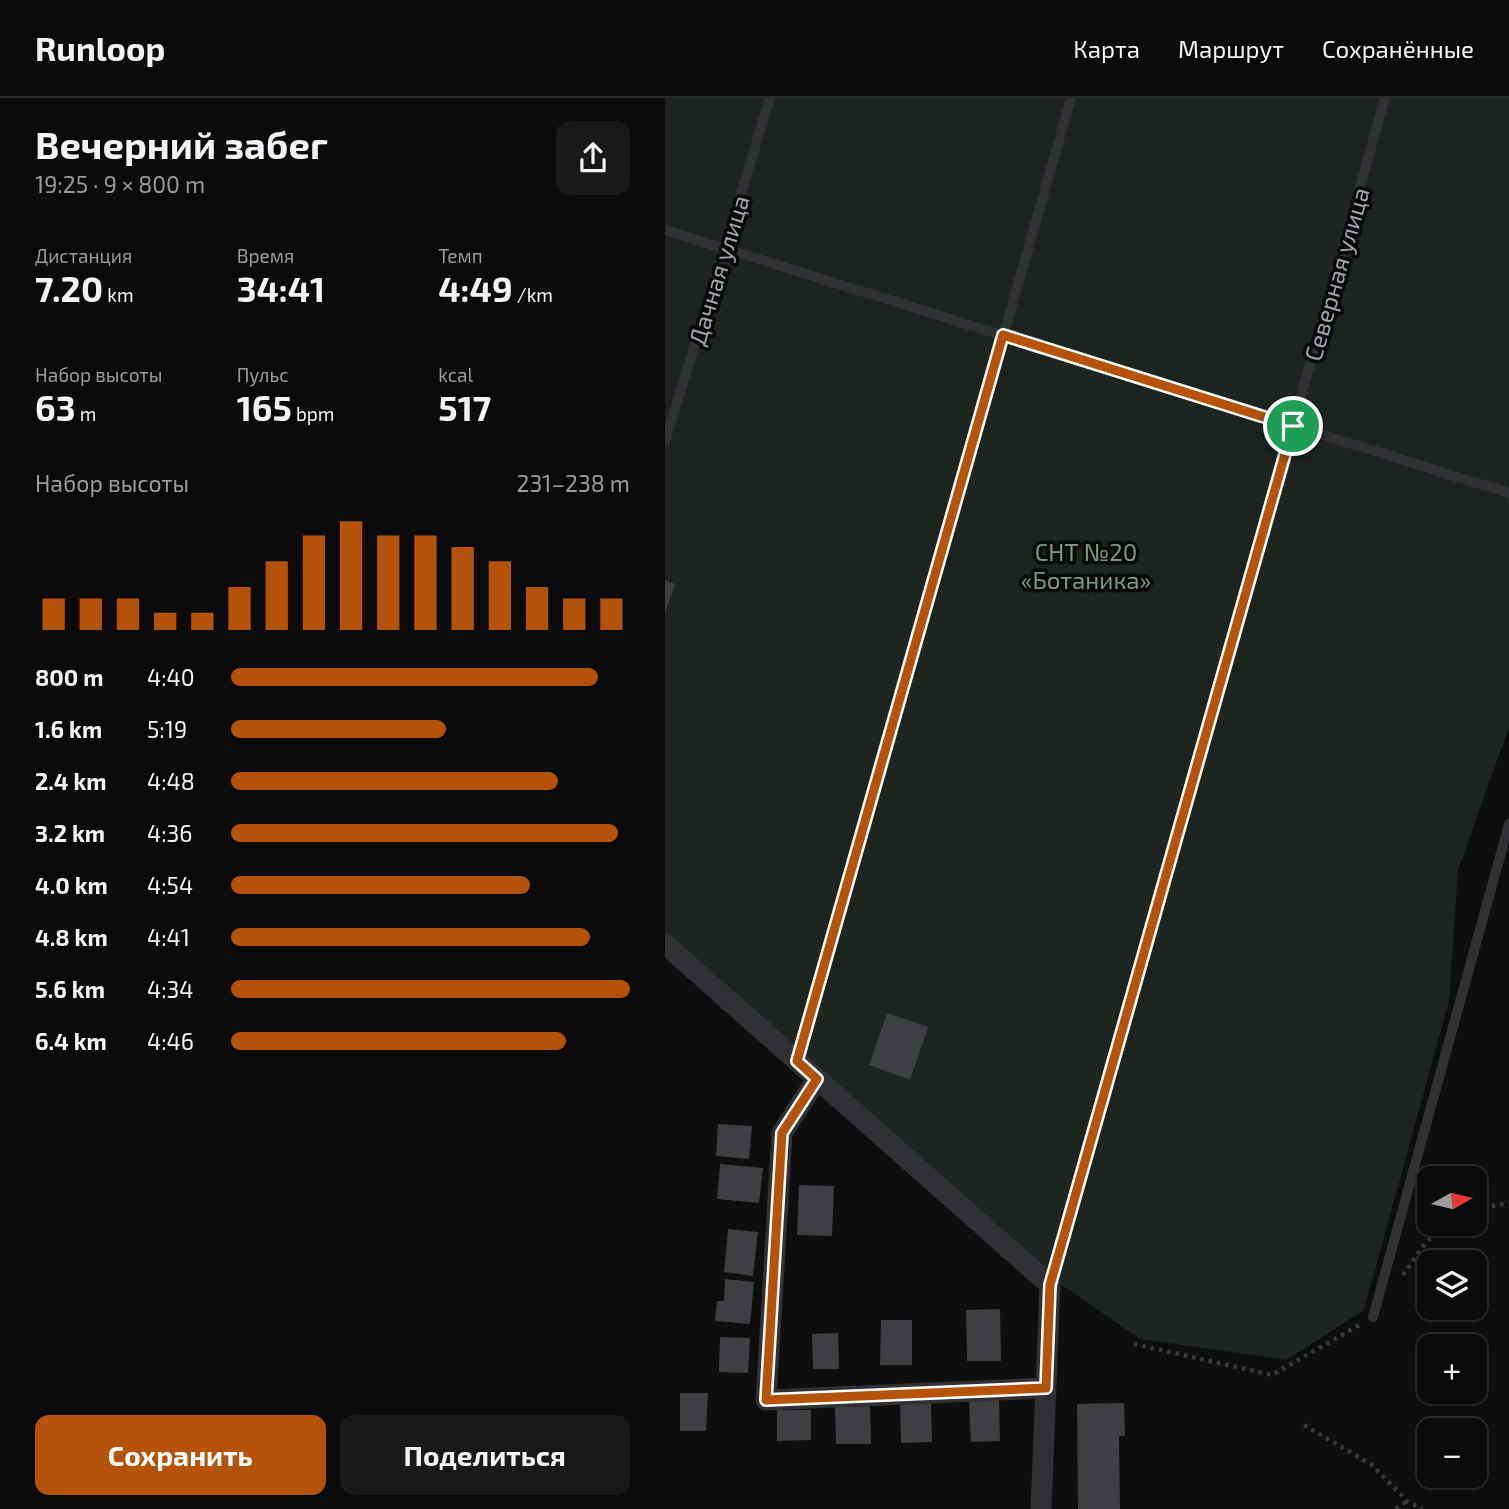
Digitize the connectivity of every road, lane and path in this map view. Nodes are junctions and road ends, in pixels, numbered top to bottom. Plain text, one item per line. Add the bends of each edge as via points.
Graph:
1 (770, 98) edge
2 (1071, 98) edge
3 (1385, 98) edge
4 (665, 230) edge
5 (724, 248) junction
6 (1003, 335) junction
7 (1293, 426) junction
8 (665, 442) edge
9 (1509, 493) edge
10 (1509, 824) edge
11 (665, 944) edge
12 (797, 1061) junction
13 (817, 1079) junction
14 (1509, 1203) edge
15 (1487, 1207) edge
16 (1434, 1236) edge
17 (1396, 1284) dead end
18 (1050, 1285) junction
19 (1373, 1317) joint
20 (1134, 1344) dead end
21 (1046, 1388) junction
22 (1304, 1425) dead end
23 (1407, 1501) junction
24 (1041, 1509) edge
25 (1396, 1509) edge
26 (1422, 1509) edge

1 - 5 lane, Дачная улица
2 - 6 lane
3 - 7 lane, Северная улица
4 - 5 lane
5 - 6 lane
5 - 8 lane, Дачная улица
6 - 7 lane
6 - 12 lane
7 - 9 lane
7 - 18 lane, Северная улица
10 - 19 lane
11 - 12 street
12 - 13 street
13 - 18 street
13 - 21 street via 782,1133 766,1400
14 - 15 path
16 - 17 path
18 - 21 street, Северная улица
19 - 20 path via 1272,1375
21 - 24 street, Северная улица
22 - 23 path via 1372,1465
23 - 25 path
23 - 26 path

